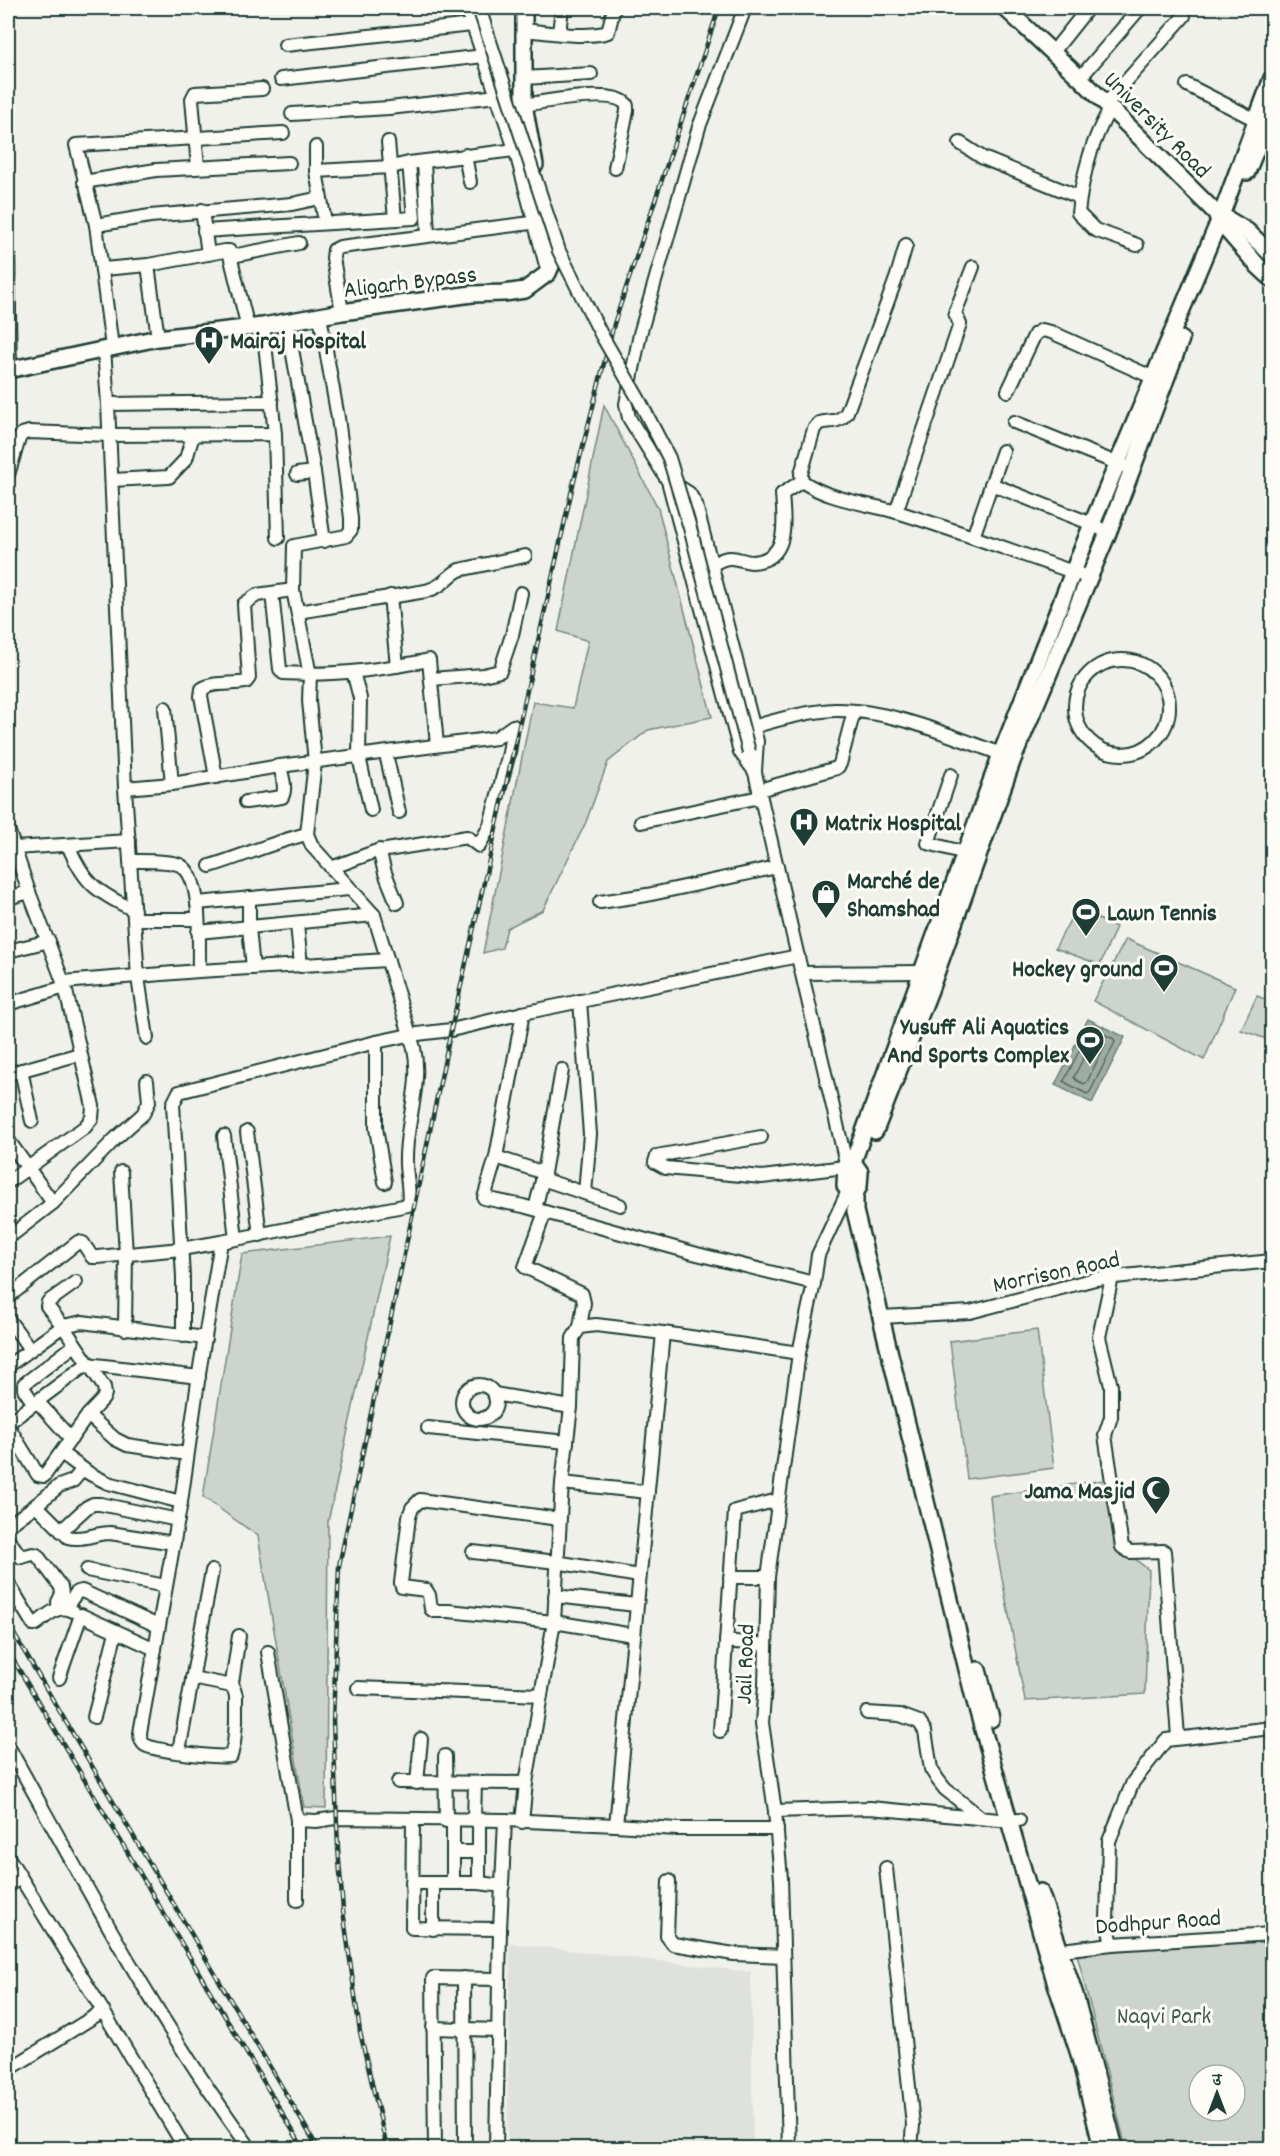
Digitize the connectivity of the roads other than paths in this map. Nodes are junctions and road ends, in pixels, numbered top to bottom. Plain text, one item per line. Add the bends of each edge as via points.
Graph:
1 (467, 8) edge
2 (479, 8) edge
3 (524, 8) edge
4 (562, 8) edge
5 (614, 8) edge
6 (745, 8) edge
7 (1005, 8) edge
8 (1088, 8) edge
9 (1140, 8) edge
10 (1184, 15) dead end
11 (472, 25) junction
12 (524, 30) junction
13 (559, 33) junction
14 (285, 45) dead end
15 (1053, 52) junction
16 (484, 56) junction
17 (591, 74) dead end
18 (524, 78) junction
19 (1080, 78) junction
20 (1272, 78) edge
21 (281, 79) dead end
22 (1187, 85) dead end
23 (262, 89) dead end
24 (498, 96) junction
25 (524, 105) junction
26 (1108, 106) junction
27 (1272, 111) edge
28 (292, 114) dead end
29 (1256, 120) junction
30 (283, 133) dead end
31 (195, 138) junction
32 (388, 142) dead end
33 (960, 143) dead end
34 (316, 147) dead end
35 (531, 148) junction
36 (515, 149) junction
37 (465, 155) junction
38 (424, 162) junction
39 (289, 163) dead end
40 (409, 163) junction
41 (198, 167) junction
42 (391, 167) junction
43 (615, 168) dead end
44 (316, 171) junction
45 (84, 182) junction
46 (470, 182) dead end
47 (1079, 197) junction
48 (320, 198) junction
49 (202, 210) junction
50 (395, 219) junction
51 (1222, 219) junction
52 (325, 222) junction
53 (541, 222) junction
54 (96, 225) junction
55 (204, 231) junction
56 (428, 234) junction
57 (299, 243) dead end
58 (906, 245) dead end
59 (1137, 245) dead end
60 (8, 253) edge
61 (208, 254) junction
62 (1272, 255) edge
63 (232, 256) junction
64 (148, 265) junction
65 (973, 267) dead end
66 (103, 269) junction
67 (1272, 279) edge
68 (342, 312) junction
69 (320, 316) junction
70 (287, 321) junction
71 (256, 327) junction
72 (158, 338) junction
73 (108, 348) junction
74 (9, 369) edge
75 (1154, 378) junction
76 (1008, 391) dead end
77 (272, 402) junction
78 (108, 404) junction
79 (1014, 422) dead end
80 (275, 434) junction
81 (109, 435) junction
82 (193, 435) junction
83 (1003, 451) dead end
84 (1125, 466) junction
85 (314, 472) junction
86 (297, 474) dead end
87 (8, 475) edge
88 (112, 480) junction
89 (668, 481) junction
90 (802, 481) junction
91 (991, 484) junction
92 (896, 512) junction
93 (1092, 524) junction
94 (1108, 532) junction
95 (973, 537) junction
96 (278, 538) dead end
97 (324, 541) junction
98 (525, 556) dead end
99 (711, 564) junction
100 (1082, 574) junction
101 (293, 590) junction
102 (521, 592) dead end
103 (272, 593) junction
104 (390, 596) junction
105 (298, 612) junction
106 (397, 666) junction
107 (353, 672) junction
108 (310, 675) junction
109 (431, 679) junction
110 (165, 708) dead end
111 (854, 711) junction
112 (753, 727) junction
113 (437, 745) junction
114 (1148, 746) joint
115 (1001, 753) junction
116 (386, 754) junction
117 (359, 757) junction
118 (315, 762) junction
119 (279, 766) junction
120 (755, 772) junction
121 (951, 775) dead end
122 (216, 777) junction
123 (172, 784) junction
124 (125, 788) junction
125 (759, 794) junction
126 (246, 802) dead end
127 (371, 810) dead end
128 (399, 812) dead end
129 (641, 822) dead end
130 (307, 834) junction
131 (10, 840) edge
132 (129, 841) junction
133 (68, 845) junction
134 (379, 850) junction
135 (965, 853) junction
136 (130, 861) junction
137 (210, 866) dead end
138 (777, 867) junction
139 (331, 868) junction
140 (350, 889) junction
141 (28, 892) junction
142 (8, 898) edge
143 (249, 898) junction
144 (600, 902) dead end
145 (197, 903) junction
146 (398, 903) dead end
147 (134, 914) junction
148 (374, 915) junction
149 (198, 919) junction
150 (297, 924) junction
151 (249, 928) junction
152 (198, 932) junction
153 (49, 941) junction
154 (8, 951) edge
155 (798, 956) junction
156 (388, 960) junction
157 (301, 966) junction
158 (253, 968) junction
159 (198, 971) junction
160 (922, 972) junction
161 (803, 974) junction
162 (138, 977) junction
163 (64, 985) junction
164 (580, 1001) junction
165 (8, 1004) edge
166 (523, 1013) junction
167 (409, 1035) junction
168 (147, 1038) dead end
169 (376, 1042) junction
170 (80, 1054) junction
171 (21, 1070) junction
172 (562, 1070) dead end
173 (8, 1074) edge
174 (147, 1081) dead end
175 (32, 1121) dead end
176 (248, 1132) dead end
177 (224, 1136) dead end
178 (761, 1137) dead end
179 (8, 1140) edge
180 (496, 1157) junction
181 (851, 1165) junction
182 (27, 1167) junction
183 (121, 1172) dead end
184 (543, 1176) junction
185 (8, 1182) edge
186 (385, 1182) dead end
187 (854, 1190) junction
188 (585, 1193) junction
189 (53, 1203) junction
190 (620, 1205) dead end
191 (540, 1211) junction
192 (260, 1235) junction
193 (8, 1238) edge
194 (236, 1239) junction
195 (220, 1242) junction
196 (181, 1249) junction
197 (126, 1254) junction
198 (1272, 1261) edge
199 (1112, 1277) junction
200 (76, 1282) dead end
201 (814, 1283) junction
202 (8, 1297) edge
203 (887, 1317) junction
204 (8, 1319) edge
205 (63, 1326) junction
206 (580, 1327) junction
207 (126, 1329) junction
208 (663, 1332) junction
209 (183, 1336) junction
210 (205, 1338) junction
211 (75, 1345) junction
212 (30, 1349) junction
213 (799, 1353) junction
214 (87, 1364) junction
215 (8, 1366) edge
216 (199, 1377) junction
217 (494, 1394) dead end
218 (35, 1403) junction
219 (571, 1407) junction
220 (88, 1415) junction
221 (8, 1424) edge
222 (428, 1428) dead end
223 (71, 1439) junction
224 (567, 1442) junction
225 (61, 1453) junction
226 (187, 1454) junction
227 (83, 1469) junction
228 (562, 1483) junction
229 (648, 1492) junction
230 (778, 1500) junction
231 (181, 1502) junction
232 (36, 1505) junction
233 (559, 1519) junction
234 (178, 1520) junction
235 (8, 1526) edge
236 (61, 1531) junction
237 (8, 1539) edge
238 (174, 1543) junction
239 (472, 1552) dead end
240 (556, 1562) junction
241 (87, 1570) dead end
242 (212, 1571) dead end
243 (639, 1576) junction
244 (730, 1577) junction
245 (768, 1577) junction
246 (8, 1583) edge
247 (165, 1586) junction
248 (555, 1596) junction
249 (636, 1605) junction
250 (62, 1607) junction
251 (81, 1615) junction
252 (554, 1622) junction
253 (158, 1626) junction
254 (116, 1632) junction
255 (633, 1635) junction
256 (239, 1636) dead end
257 (726, 1641) junction
258 (766, 1645) junction
259 (155, 1648) junction
260 (268, 1652) dead end
261 (58, 1678) dead end
262 (192, 1678) junction
263 (232, 1686) junction
264 (358, 1688) dead end
265 (541, 1695) junction
266 (867, 1713) dead end
267 (94, 1717) dead end
268 (1272, 1728) edge
269 (720, 1731) dead end
270 (1178, 1737) junction
271 (421, 1739) dead end
272 (8, 1746) edge
273 (179, 1751) junction
274 (445, 1756) dead end
275 (398, 1782) dead end
276 (417, 1783) junction
277 (475, 1783) junction
278 (526, 1783) junction
279 (446, 1784) junction
280 (776, 1811) junction
281 (981, 1818) junction
282 (413, 1819) junction
283 (297, 1820) junction
284 (450, 1820) junction
285 (476, 1820) junction
286 (505, 1820) junction
287 (1015, 1820) junction
288 (522, 1822) junction
289 (616, 1825) junction
290 (777, 1829) junction
291 (453, 1852) junction
292 (479, 1852) junction
293 (8, 1857) edge
294 (886, 1868) dead end
295 (20, 1878) junction
296 (669, 1881) dead end
297 (412, 1883) junction
298 (433, 1883) junction
299 (453, 1883) junction
300 (479, 1883) junction
301 (8, 1886) edge
302 (503, 1886) junction
303 (297, 1900) dead end
304 (433, 1929) junction
305 (500, 1929) junction
306 (1272, 1934) edge
307 (1112, 1944) junction
308 (1053, 1951) junction
309 (783, 1956) junction
310 (464, 1978) junction
311 (499, 1979) junction
312 (104, 2011) junction
313 (433, 2028) junction
314 (463, 2029) junction
315 (498, 2030) junction
316 (8, 2070) edge
317 (185, 2148) edge
318 (250, 2148) edge
319 (435, 2148) edge
320 (465, 2148) edge
321 (496, 2148) edge
322 (789, 2148) edge
323 (911, 2148) edge
324 (1101, 2148) edge
325 (1114, 2148) edge

1 - 11 street
2 - 120 street, bridge via 559,251 669,458
3 - 12 main road, Aligarh Bypass
4 - 13 street
5 - 13 street via 608,32
6 - 89 street via 699,127 640,333 626,404 629,418
7 - 15 main road, University Road
8 - 15 street
9 - 19 street
10 - 26 street
11 - 14 street
11 - 16 street
12 - 13 street
12 - 18 main road, Aligarh Bypass
15 - 19 main road, University Road
16 - 21 street
16 - 24 street
17 - 18 street
18 - 25 main road, Aligarh Bypass
19 - 26 main road, University Road
20 - 29 main road
22 - 29 street
23 - 31 street via 195,93
24 - 28 street
24 - 36 street
25 - 35 main road, Aligarh Bypass
25 - 43 street via 580,97 624,101 627,111
26 - 47 street via 1087,161
26 - 51 main road, University Road
27 - 51 main road
29 - 51 main road
30 - 31 street
31 - 41 street
31 - 45 street via 76,145
32 - 42 street
33 - 47 street via 983,158
34 - 44 street
35 - 36 street
35 - 53 main road, Aligarh Bypass
36 - 37 street
36 - 53 street
37 - 38 street
37 - 46 street
38 - 40 street
38 - 56 street
39 - 41 street
40 - 42 street
40 - 50 street via 414,218
41 - 45 street
42 - 44 street
42 - 50 street
44 - 48 street
45 - 54 street
47 - 59 street via 1078,213 1095,230
48 - 49 street via 292,204
48 - 52 street
49 - 54 street
49 - 55 street
50 - 52 street
51 - 62 main road via 1247,231
51 - 67 main road, University Road
51 - 75 main road
51 - 84 main road
52 - 55 street
53 - 56 street
53 - 68 main road, Aligarh Bypass via 553,253 551,266 548,273 525,290
54 - 66 street
55 - 61 street
56 - 68 street via 334,250
57 - 63 street
58 - 90 street via 847,412 837,422 819,423 814,429
60 - 74 street
61 - 63 street via 228,251
61 - 64 street
63 - 71 street
64 - 66 street
64 - 72 street
65 - 92 street via 956,313 960,324
66 - 73 street
68 - 69 main road, Aligarh Bypass
69 - 70 main road, Aligarh Bypass
69 - 97 street via 351,518 351,530 346,536
70 - 71 main road, Aligarh Bypass
70 - 85 street
71 - 72 main road, Aligarh Bypass
71 - 77 street
72 - 73 main road, Aligarh Bypass
73 - 74 main road, Aligarh Bypass
73 - 78 street
75 - 76 street via 1042,330 1035,334
75 - 84 main road
77 - 78 street
77 - 80 street
78 - 81 street
79 - 84 street
80 - 82 street
80 - 96 street
81 - 82 street
81 - 87 street via 22,434
81 - 88 street
82 - 88 street via 186,459 169,477
83 - 91 street
84 - 93 main road
84 - 94 main road
85 - 86 street
85 - 97 street
88 - 124 street
89 - 99 street via 689,493 696,506
89 - 120 street via 740,752
90 - 92 street
90 - 99 street via 782,494 784,530 778,548 767,560 729,558
91 - 93 street
91 - 95 street
92 - 95 street
93 - 94 street
93 - 100 main road
94 - 100 main road
95 - 100 street
97 - 101 street via 294,546
98 - 104 street via 459,570 443,584 426,591
99 - 112 street
100 - 115 main road
100 - 181 main road via 930,990
101 - 103 street
101 - 105 street
102 - 109 street via 500,671
103 - 108 street via 280,669 283,673
103 - 122 street via 257,594 244,604 249,678 246,682 202,689
104 - 105 street
104 - 106 street
105 - 108 street
106 - 107 street
106 - 109 street via 429,660
107 - 108 street
107 - 117 street via 360,698
108 - 118 street
109 - 113 street
110 - 123 street
111 - 112 street via 833,710
111 - 115 street via 908,721
111 - 125 street via 837,768
112 - 120 street via 757,741
113 - 116 street
113 - 134 street via 496,738 513,726 490,825 479,846 467,837
114 - 114 street via 1122,756 1103,752 1088,741 1078,725 1074,707 1078,688 1089,673 1105,663 1123,660 1142,663 1157,674 1167,690 1171,708 1165,725
115 - 135 main road
116 - 117 street
116 - 128 street
117 - 118 street
117 - 127 street
118 - 119 street
118 - 130 street
119 - 122 street
119 - 126 street via 282,797
120 - 125 street
121 - 135 street via 928,843
122 - 123 street
123 - 124 street
124 - 132 street
125 - 129 street
125 - 138 street
130 - 137 street
130 - 139 street
131 - 133 street
131 - 141 street
132 - 133 street
132 - 136 street
133 - 147 street via 85,878
134 - 139 street
134 - 146 street
135 - 160 main road
136 - 145 street via 177,864 187,869
136 - 147 street
138 - 144 street
138 - 155 street
139 - 140 street
140 - 143 street
140 - 148 street
141 - 142 street
141 - 153 street
143 - 145 street
143 - 151 street
145 - 149 street
147 - 149 street
147 - 162 street
148 - 150 street
148 - 156 street
149 - 152 street
150 - 151 street
150 - 157 street
151 - 152 street
151 - 158 street
152 - 159 street
153 - 154 street
153 - 163 street
155 - 161 street
155 - 164 street
156 - 157 street
156 - 167 street
157 - 158 street
158 - 159 street
159 - 162 street
160 - 161 street
160 - 181 main road
161 - 181 street
162 - 163 street
162 - 168 street
163 - 165 street
163 - 170 street
164 - 166 street
164 - 188 street via 590,1134
166 - 167 street via 451,1030
166 - 180 street
167 - 169 street
167 - 192 street via 417,1063 406,1150 408,1205
169 - 186 street via 376,1128
169 - 196 street via 179,1092 173,1104
170 - 171 street
170 - 182 street via 93,1106 92,1118
171 - 173 street
171 - 175 street
172 - 184 street
174 - 189 street via 149,1102 143,1114
176 - 192 street
177 - 194 street
178 - 181 street via 657,1156 655,1162 666,1168 762,1177
179 - 182 street
180 - 184 street
180 - 191 street via 484,1198
181 - 187 main road via 845,1181
182 - 185 street
182 - 189 street
183 - 197 street
184 - 188 street
184 - 191 street
187 - 201 street, Jail Road via 818,1255
187 - 203 main road via 855,1210
188 - 190 street
189 - 193 street
191 - 201 street
191 - 206 street via 525,1267 582,1294
192 - 194 street
194 - 195 street
195 - 196 street
195 - 210 street
196 - 197 street
196 - 209 street
197 - 202 street via 92,1257 78,1242
197 - 207 street
198 - 199 street, Morrison Road
199 - 203 street, Morrison Road via 970,1312
199 - 270 street via 1099,1337 1111,1386 1111,1417 1105,1435 1122,1546 1130,1552 1164,1551
200 - 205 street via 47,1304
201 - 213 street, Jail Road
203 - 287 main road
204 - 212 street
205 - 207 street via 82,1322
205 - 211 street
205 - 212 street
206 - 208 street
206 - 219 street via 573,1338
207 - 209 street
208 - 213 street
208 - 229 street
209 - 210 street
210 - 216 street
211 - 214 street
211 - 218 street via 24,1384
212 - 215 street
213 - 230 street, Jail Road
214 - 216 street
214 - 218 street
214 - 220 street via 105,1394
216 - 226 street
217 - 219 street
218 - 221 street
218 - 223 street
219 - 224 street
220 - 223 street
220 - 226 street via 127,1445
221 - 225 street via 40,1476
222 - 224 street
223 - 225 street
224 - 228 street
225 - 227 street
226 - 231 street
227 - 231 street via 108,1483
227 - 232 street via 73,1481 58,1486
228 - 229 street
228 - 233 street
229 - 243 street
230 - 244 street via 735,1511
230 - 245 street, Jail Road
231 - 234 street
232 - 235 street
232 - 236 street
233 - 240 street
233 - 252 street via 420,1500 409,1517 401,1583 402,1587 426,1590 434,1611
234 - 236 street via 93,1504
234 - 238 street
236 - 238 street via 73,1539 110,1533
237 - 250 street via 21,1557 36,1555 61,1587 57,1602
238 - 247 street
239 - 240 street
240 - 243 street
240 - 248 street
241 - 247 street
242 - 262 street
243 - 249 street
244 - 245 street
244 - 257 street
245 - 258 street, Jail Road
246 - 250 street via 33,1624
247 - 253 street
248 - 249 street
248 - 252 street
249 - 255 street
250 - 251 street
250 - 253 street via 82,1591
251 - 254 street
251 - 261 street
252 - 255 street
252 - 265 street
253 - 259 street
254 - 259 street
254 - 267 street
255 - 289 street
256 - 263 street
257 - 258 street
257 - 269 street
258 - 280 street, Jail Road via 762,1723
259 - 273 street via 140,1739 152,1747
260 - 283 street
262 - 263 street
262 - 273 street
263 - 273 street via 236,1722 231,1756
264 - 265 street
265 - 278 street
266 - 281 street via 919,1722 925,1731 931,1769 938,1780
268 - 270 street
270 - 307 street via 1166,1740 1133,1782 1109,1841 1107,1923
271 - 276 street
272 - 318 street via 161,2017
274 - 279 street
275 - 276 street
276 - 279 street
277 - 278 street
277 - 279 street
277 - 285 street
278 - 288 street
279 - 284 street
280 - 281 street via 870,1808
280 - 290 street, Jail Road
281 - 287 street
282 - 283 street
282 - 284 street
282 - 297 street
283 - 303 street
284 - 285 street
284 - 291 street
285 - 286 street
285 - 292 street
286 - 288 street
286 - 302 street
287 - 308 main road
288 - 289 street
289 - 290 street
290 - 309 street, Jail Road
291 - 292 street
291 - 299 street
292 - 300 street
293 - 295 street
294 - 323 street via 913,2125
295 - 301 street
295 - 312 street
296 - 309 street via 667,1936 673,1944 734,1954
297 - 298 street
297 - 304 street via 412,1928
298 - 299 street
298 - 304 street
299 - 300 street
300 - 302 street
302 - 305 street
304 - 305 street
305 - 311 street
306 - 307 street, Dodhpur Road
307 - 308 street, Dodhpur Road
308 - 324 main road
308 - 325 main road via 1075,1995
309 - 322 street, Jail Road
310 - 311 street
310 - 313 street via 433,1978
310 - 314 street
311 - 315 street
312 - 316 street
312 - 317 street
313 - 314 street
313 - 319 street
314 - 315 street
314 - 320 street
315 - 321 street

